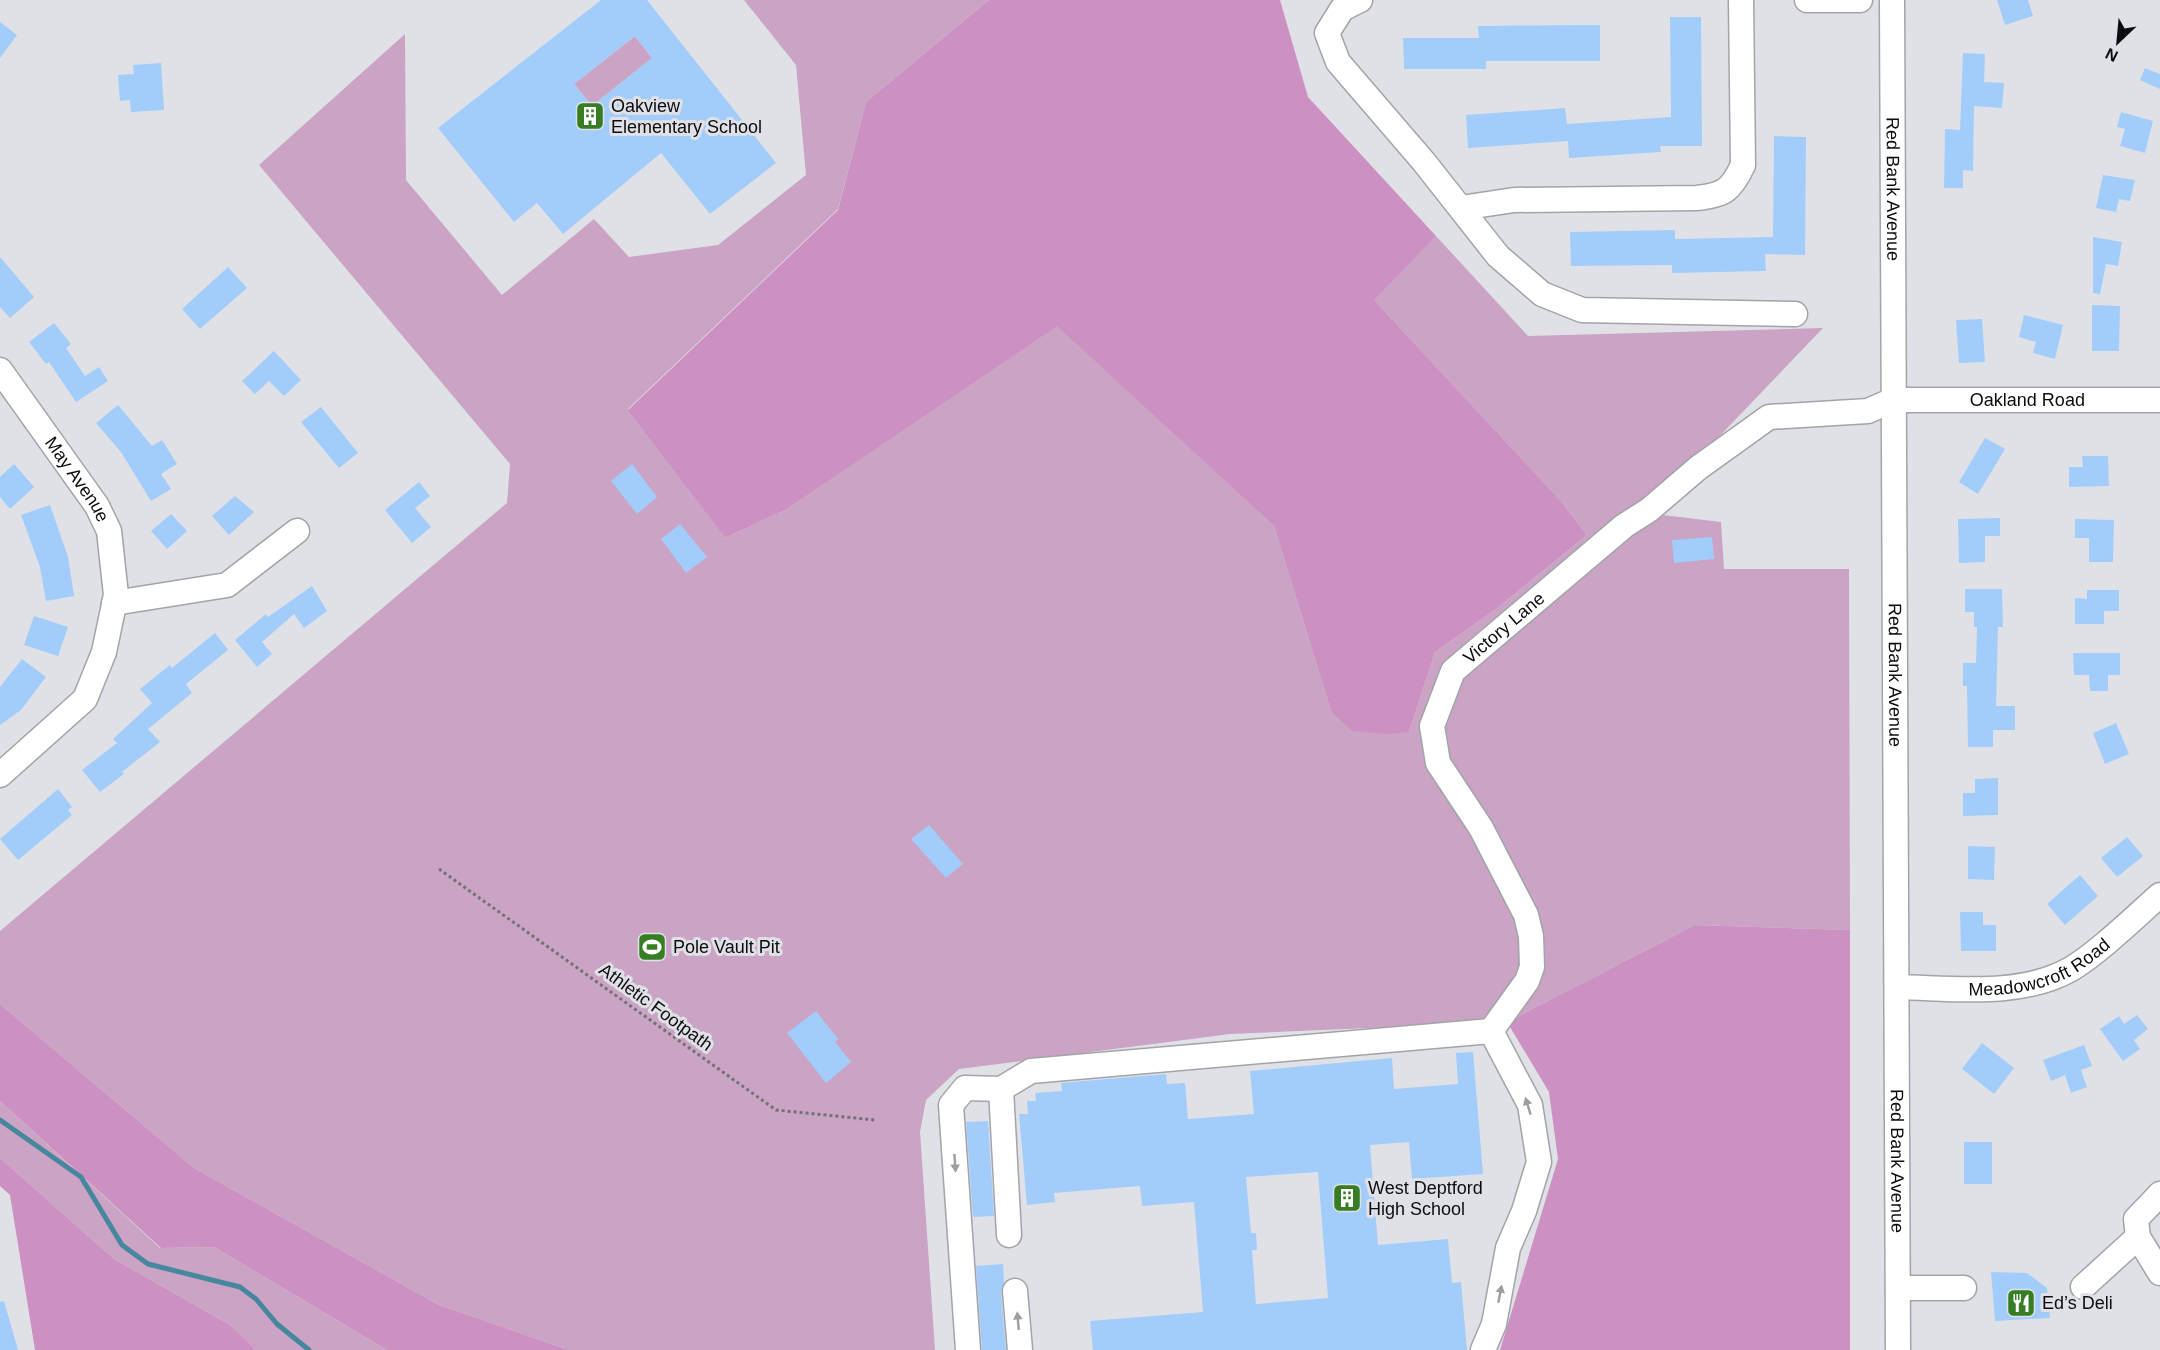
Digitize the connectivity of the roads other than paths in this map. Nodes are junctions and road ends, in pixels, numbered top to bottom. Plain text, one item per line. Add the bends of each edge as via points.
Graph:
1 (1360, 0) edge
2 (1741, 0) edge
3 (1806, 0) edge
4 (1860, 0) edge
5 (1892, 0) edge
6 (1461, 208) junction
7 (1795, 314) dead end
8 (0, 370) edge
9 (1893, 400) junction
10 (2160, 400) edge
11 (297, 531) dead end
12 (114, 603) junction
13 (0, 775) edge
14 (2160, 895) edge
15 (1898, 987) junction
16 (1491, 1031) junction
17 (1001, 1089) junction
18 (2160, 1194) edge
19 (1009, 1235) dead end
20 (2138, 1237) junction
21 (2160, 1273) edge
22 (2083, 1287) dead end
23 (1898, 1288) junction
24 (1964, 1288) dead end
25 (1015, 1291) dead end
26 (968, 1350) edge
27 (1020, 1350) edge
28 (1483, 1350) edge
29 (1898, 1350) edge

1 - 6 street via 1342,9 1327,33 1338,62
2 - 6 street via 1743,165 1733,186 1715,196 1697,198 1514,200
3 - 4 street
5 - 9 street, Red Bank Avenue
6 - 7 street via 1498,256 1542,294 1582,310
8 - 12 street, May Avenue via 97,506 109,531
9 - 10 street, Oakland Road
9 - 15 street, Red Bank Avenue
9 - 16 street, Victory Lane via 1868,411 1777,415 1762,421 1624,526 1453,671 1432,726 1438,763 1480,828 1526,915 1531,936 1532,967 1527,981
11 - 12 street via 227,585
12 - 13 street, May Avenue via 104,652 85,699
14 - 15 street, Meadowcroft Road via 2071,968 2048,979 1998,988
15 - 23 street, Red Bank Avenue
16 - 17 street via 1031,1071
28 -> 16 street via 1494,1324 1508,1248 1539,1162 1530,1105
17 - 19 street
17 -> 26 street via 965,1088 951,1105
18 - 20 street via 2136,1219
20 - 21 street
20 - 22 street
23 - 24 street
23 - 29 street, Red Bank Avenue
27 -> 25 street

